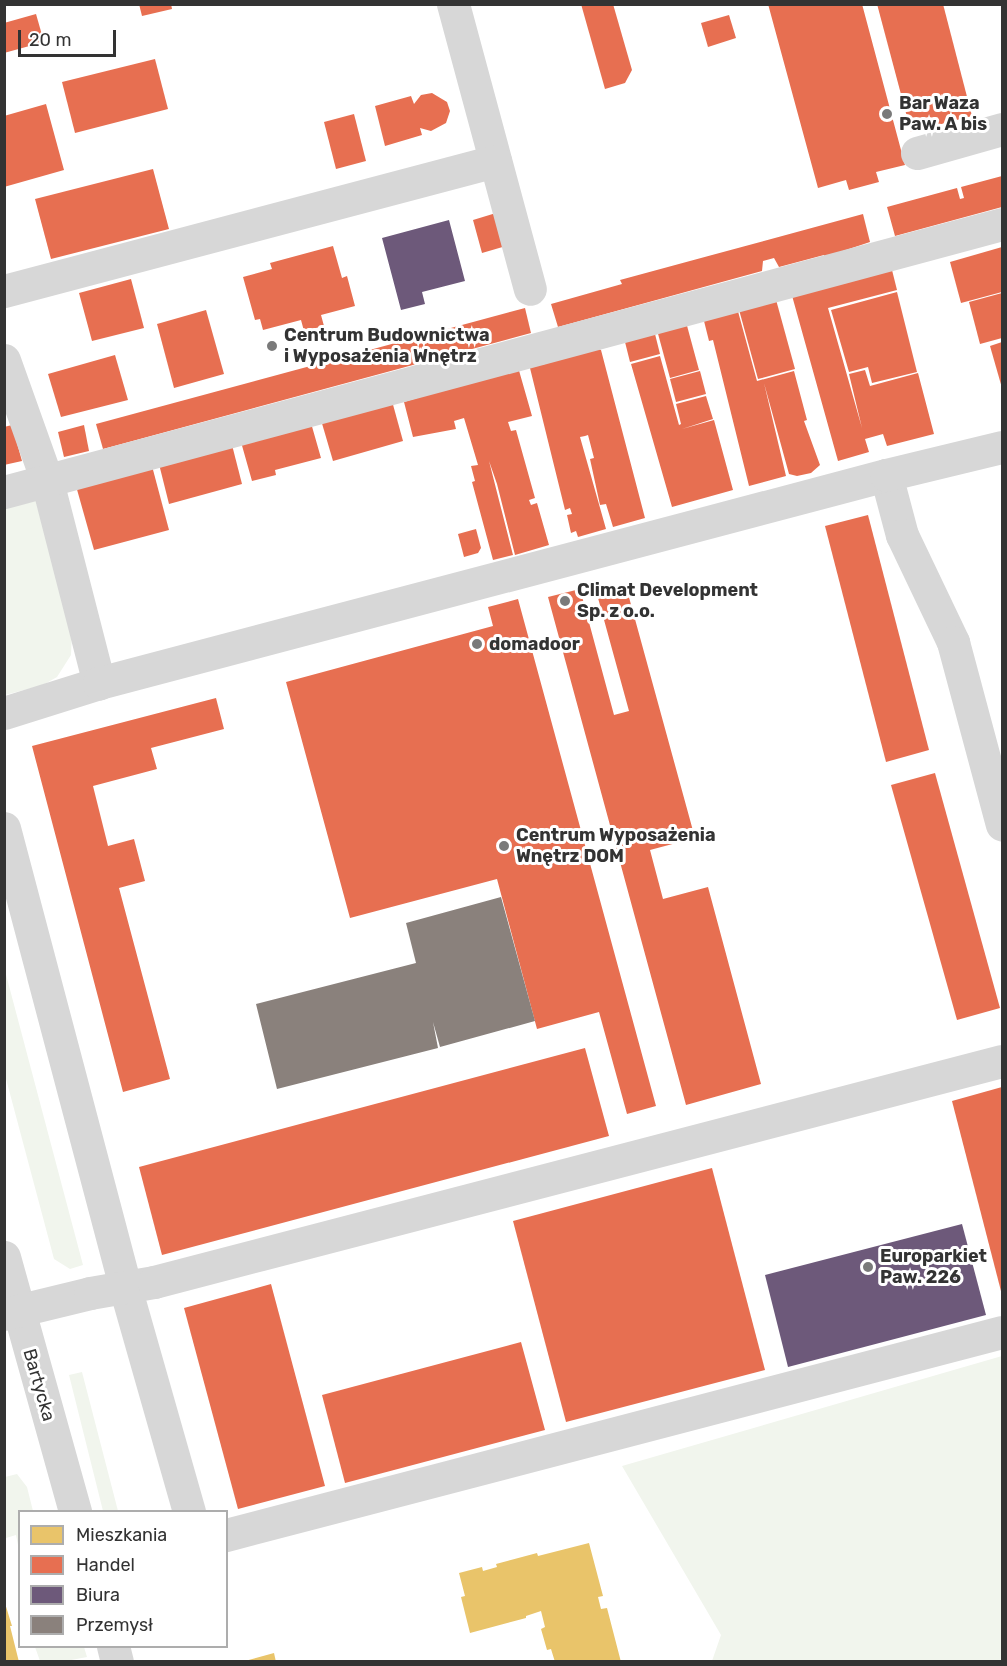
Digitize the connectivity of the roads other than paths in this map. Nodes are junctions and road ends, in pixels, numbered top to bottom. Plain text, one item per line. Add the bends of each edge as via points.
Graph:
1 (453, 4) edge
2 (1002, 129) edge
3 (917, 153) dead end
4 (495, 161) junction
5 (1002, 224) edge
6 (530, 289) dead end
7 (4, 291) edge
8 (4, 360) edge
9 (1002, 447) edge
10 (886, 474) junction
11 (47, 481) junction
12 (4, 492) edge
13 (99, 683) junction
14 (4, 713) edge
15 (1002, 825) edge
16 (4, 828) edge
17 (1002, 1061) edge
18 (4, 1257) edge
19 (125, 1287) junction
20 (11, 1312) edge
21 (1002, 1332) edge
22 (74, 1510) edge
23 (188, 1510) edge
24 (228, 1534) edge

1 - 4 street
2 - 3 street
4 - 6 street
4 - 7 street
5 - 11 street
8 - 11 street
9 - 10 street
10 - 13 street
10 - 15 street via 902,535 953,642
11 - 12 street
11 - 13 street
13 - 14 street
16 - 19 street
17 - 19 street
18 - 20 street, Bartycka
19 - 20 street
19 - 23 street
20 - 22 street, Bartycka
21 - 24 street

